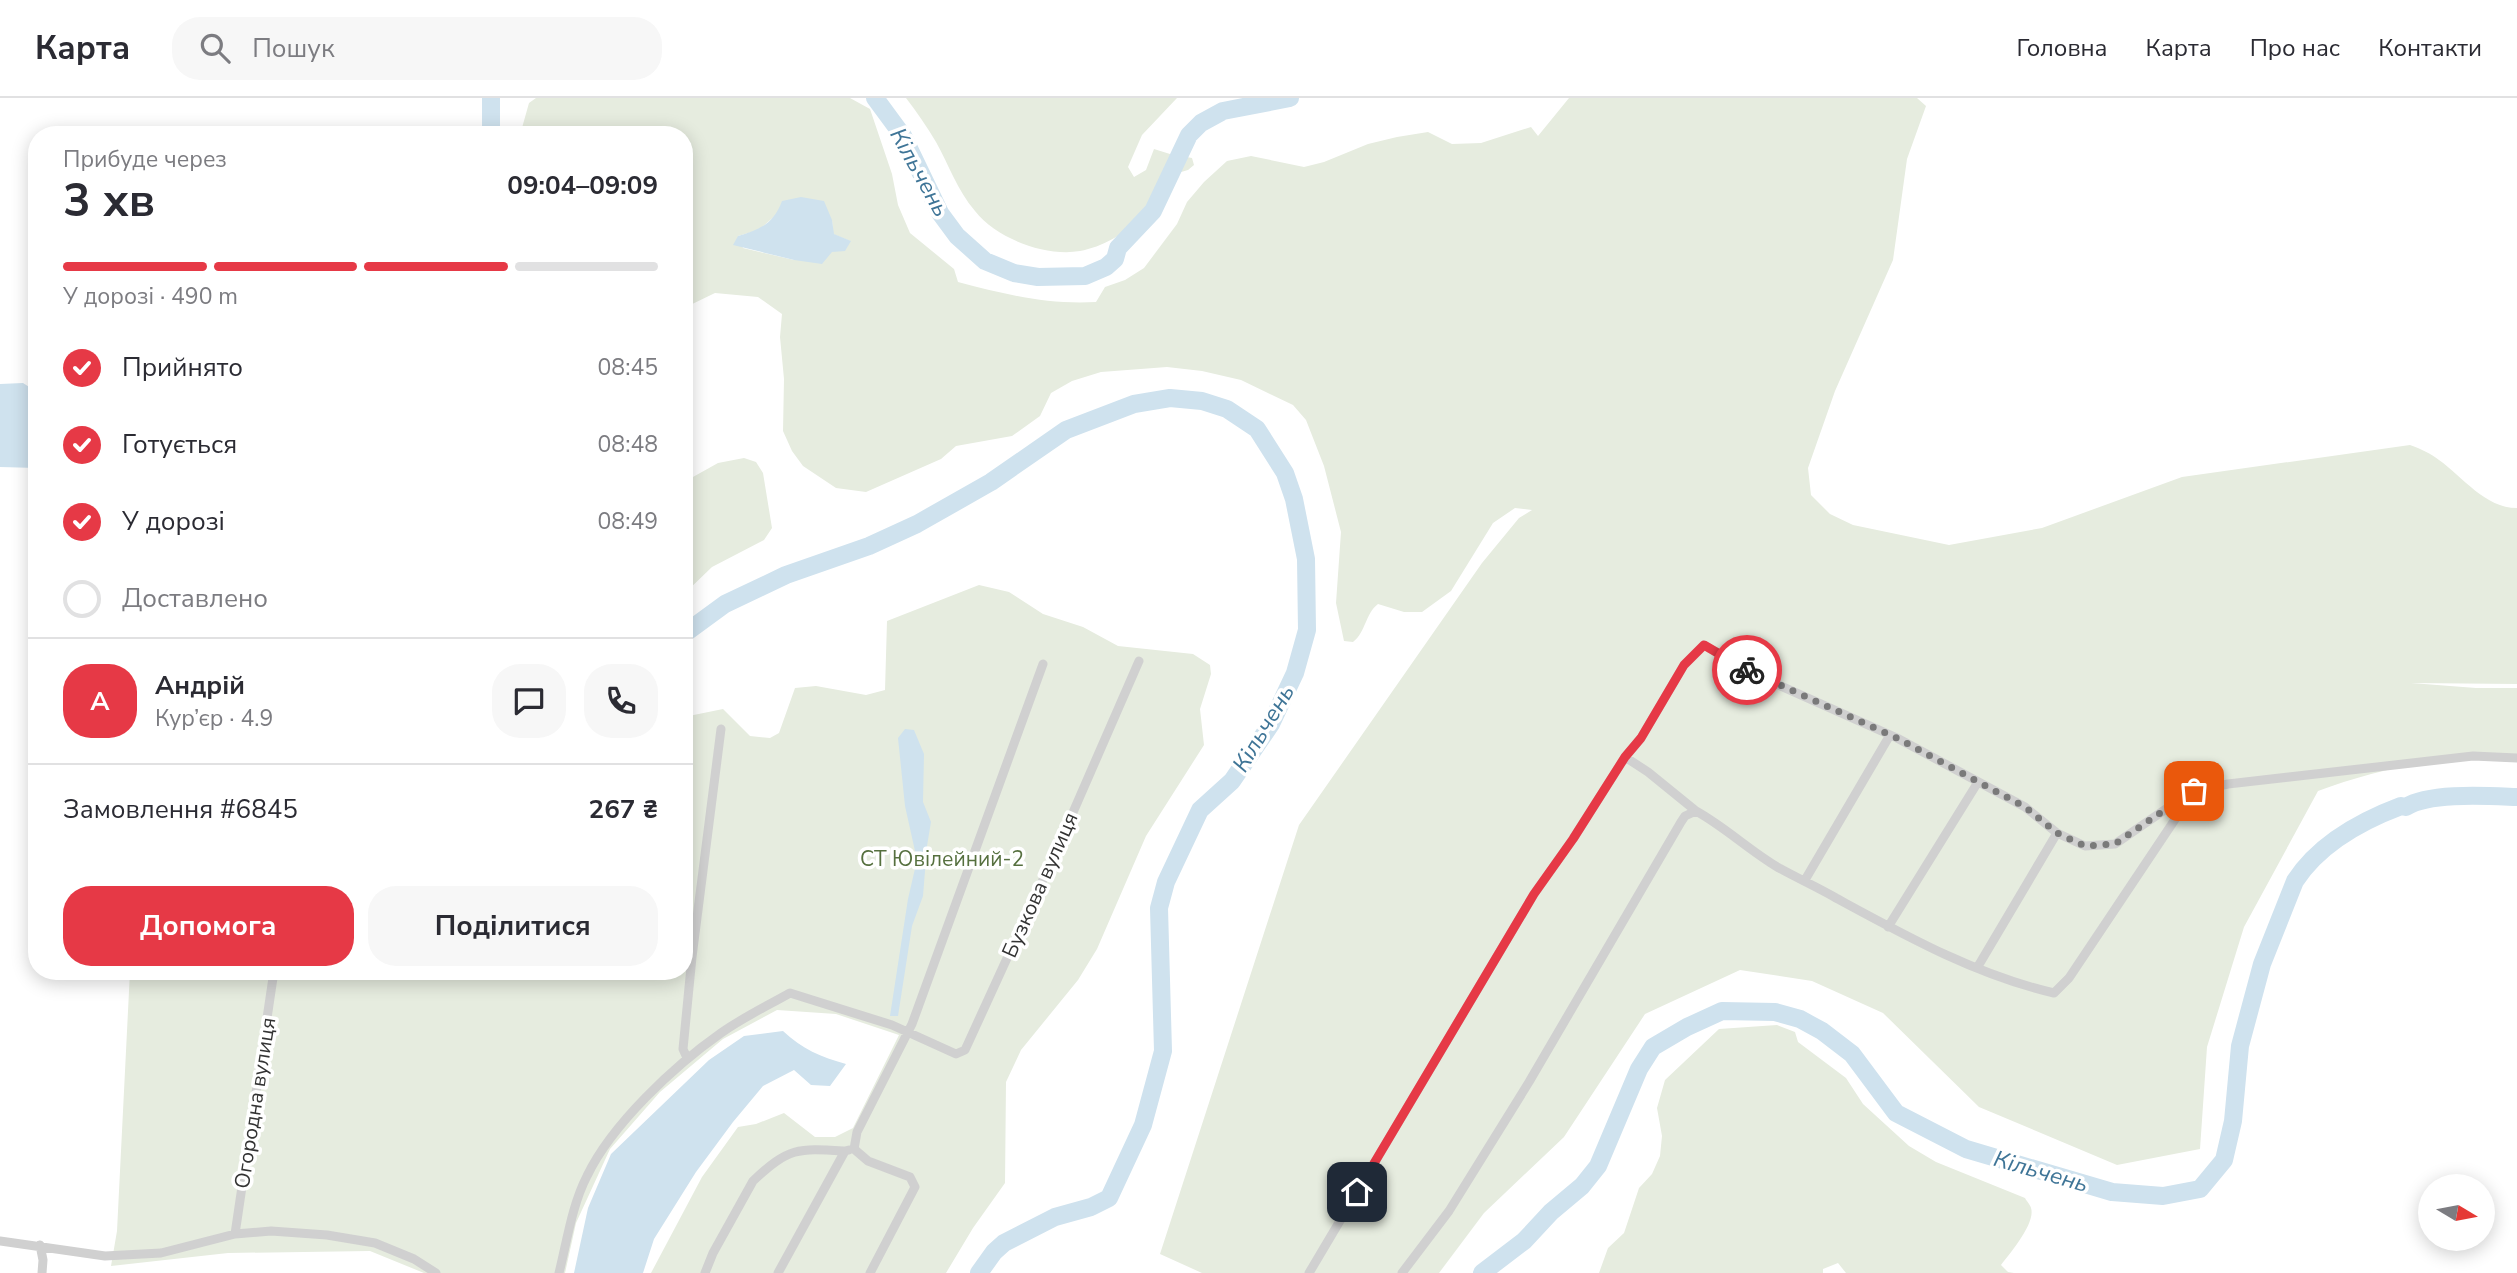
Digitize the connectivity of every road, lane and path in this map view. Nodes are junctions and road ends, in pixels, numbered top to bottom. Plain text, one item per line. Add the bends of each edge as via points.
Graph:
1 (1139, 661) dead end
2 (1043, 664) dead end
3 (721, 729) dead end
4 (1890, 735) junction
5 (1625, 757) junction
6 (2517, 758) edge
7 (1978, 782) junction
8 (2190, 800) junction
9 (1696, 811) junction
10 (2057, 833) junction
11 (1805, 880) junction
12 (1888, 927) junction
13 (693, 949) edge
14 (1977, 968) junction
15 (273, 980) edge
16 (690, 980) edge
17 (907, 1033) junction
18 (687, 1058) junction
19 (849, 1150) junction
20 (234, 1234) junction
21 (0, 1241) edge
22 (40, 1245) junction
23 (42, 1273) edge
24 (436, 1273) edge
25 (559, 1273) edge
26 (705, 1273) edge
27 (778, 1273) edge
28 (870, 1273) edge
29 (1309, 1273) edge
30 (1402, 1273) edge

1 - 17 street, Бузкова вулиця via 965,1050 956,1054
2 - 17 street
3 - 13 street
4 - 5 street via 1745,670 1704,645 1684,665
4 - 7 street
4 - 11 street
5 - 9 street
5 - 29 street via 1534,894
6 - 8 street via 2473,756 2228,784 2194,791
7 - 10 street via 2025,807
7 - 12 street
8 - 10 street via 2179,800 2115,844 2085,846
8 - 14 street via 2069,978 2054,993
9 - 11 street via 1779,868
9 - 30 street via 1681,822 1449,1211
10 - 14 street
11 - 12 street
12 - 14 street
15 - 20 street, Огородна вулиця
16 - 18 street via 683,1049
17 - 18 street, Бузкова вулиця via 790,993 723,1031
17 - 19 street
18 - 25 street via 613,1134 587,1175
19 - 26 street via 792,1151 762,1172
19 - 27 street
19 - 28 street via 915,1182
20 - 22 street via 161,1253 105,1256
20 - 24 street via 271,1231 375,1243
21 - 22 street
22 - 23 street

